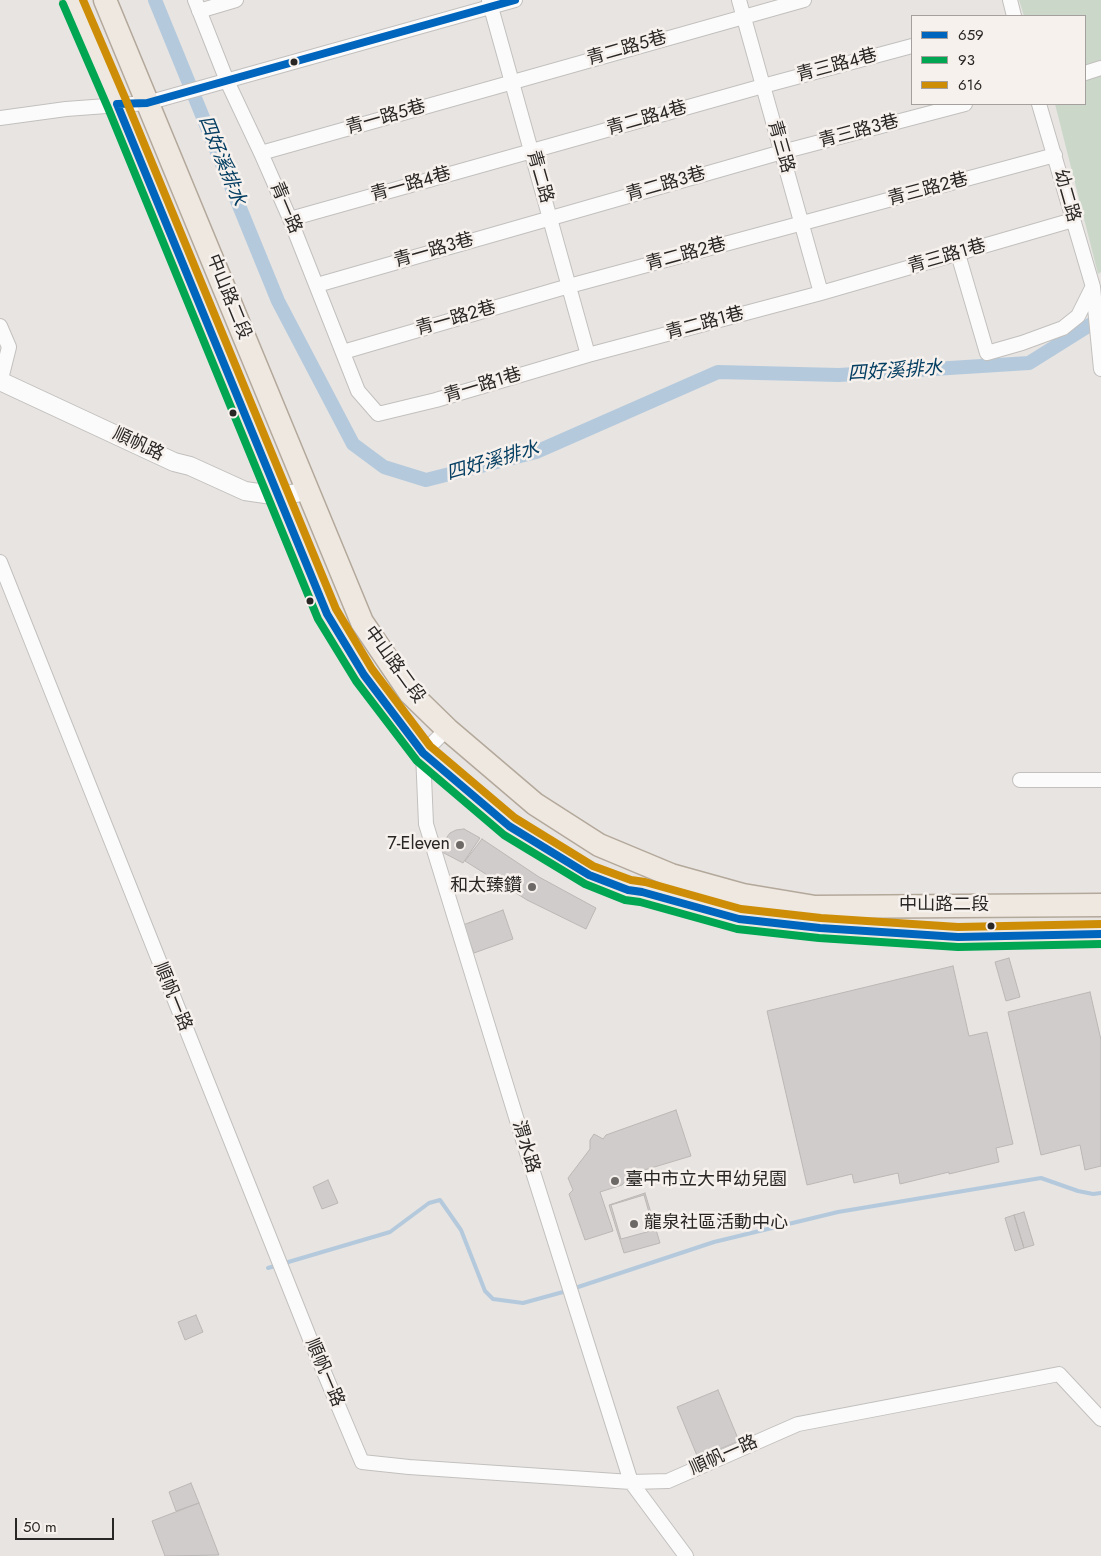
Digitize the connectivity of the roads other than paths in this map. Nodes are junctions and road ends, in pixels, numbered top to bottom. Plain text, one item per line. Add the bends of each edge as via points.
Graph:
1 (72, 0) edge
2 (105, 0) edge
3 (236, 0) edge
4 (515, 0) edge
5 (739, 0) edge
6 (804, 0) edge
7 (1010, 0) edge
8 (490, 3) edge
9 (197, 5) edge
10 (1014, 15) edge
11 (743, 17) junction
12 (911, 46) edge
13 (1101, 68) edge
14 (1086, 73) edge
15 (227, 81) junction
16 (512, 82) junction
17 (763, 86) junction
18 (147, 103) junction
19 (117, 104) junction
20 (961, 105) edge
21 (1039, 105) edge
22 (0, 118) edge
23 (531, 151) junction
24 (782, 152) junction
25 (261, 153) junction
26 (1055, 155) junction
27 (551, 218) junction
28 (290, 219) junction
29 (1074, 220) junction
30 (802, 224) junction
31 (958, 254) junction
32 (317, 284) junction
33 (1097, 285) edge
34 (570, 286) junction
35 (821, 293) junction
36 (0, 326) edge
37 (343, 352) junction
38 (588, 355) junction
39 (1101, 369) edge
40 (0, 382) edge
41 (378, 414) joint
42 (308, 491) junction
43 (279, 496) junction
44 (0, 562) edge
45 (4, 588) edge
46 (448, 729) junction
47 (423, 753) junction
48 (1020, 780) dead end
49 (1101, 780) edge
50 (1101, 904) edge
51 (1101, 934) edge
52 (1101, 1419) edge
53 (631, 1482) junction
54 (686, 1556) edge

1 - 19 main road, 中山路二段
2 - 18 main road, 中山路二段
3 - 9 street
4 - 8 street
5 - 11 street, 青三路
6 - 11 street, 青二路5巷
7 - 10 street
8 - 15 street
8 - 16 street, 青二路
9 - 15 street, 青一路
11 - 16 street, 青二路5巷
11 - 17 street, 青三路
12 - 17 street, 青三路4巷
13 - 14 street
15 - 18 street
15 - 25 street, 青一路
16 - 23 street, 青二路
16 - 25 street, 青一路5巷
17 - 23 street, 青二路4巷
17 - 24 street, 青三路
18 - 19 street
18 - 42 main road, 中山路二段
19 - 22 street
19 - 43 main road, 中山路二段
20 - 24 street, 青三路3巷
21 - 26 street, 幼二路
23 - 27 street, 青二路
23 - 28 street, 青一路4巷
24 - 27 street, 青二路3巷
24 - 30 street, 青三路
25 - 28 street, 青一路
26 - 29 street, 幼二路
26 - 30 street, 青三路2巷
27 - 32 street, 青一路3巷
27 - 34 street, 青二路
28 - 32 street, 青一路
29 - 31 street, 青三路1巷
29 - 33 street, 幼二路
30 - 34 street, 青二路2巷
30 - 35 street, 青三路
31 - 33 street via 987,353 1022,344 1062,328 1078,316
31 - 35 street, 青三路1巷
32 - 37 street, 青一路
33 - 39 street, 幼二路
34 - 37 street, 青一路2巷
34 - 38 street, 青二路
35 - 38 street, 青二路1巷
36 - 40 street via 9,347
37 - 41 street, 青一路 via 358,391
38 - 41 street, 青一路1巷
40 - 43 street, 順帆路 via 245,492
42 - 43 street, 順帆路
42 - 46 main road, 中山路二段 via 362,622 410,693
43 - 47 main road, 中山路二段 via 327,614 364,676
44 - 45 street, 順帆一路
45 - 53 street, 順帆一路 via 362,1462
46 - 47 street
46 - 50 main road, 中山路二段 via 535,804 599,845 671,875 743,895 815,907
47 - 51 main road, 中山路二段 via 509,826 589,875 628,890 739,919 820,928 958,937
47 - 53 street, 渭水路 via 426,824
48 - 49 street
52 - 53 street, 順帆一路 via 1060,1374 798,1424 668,1481
53 - 54 street, 渭水路

